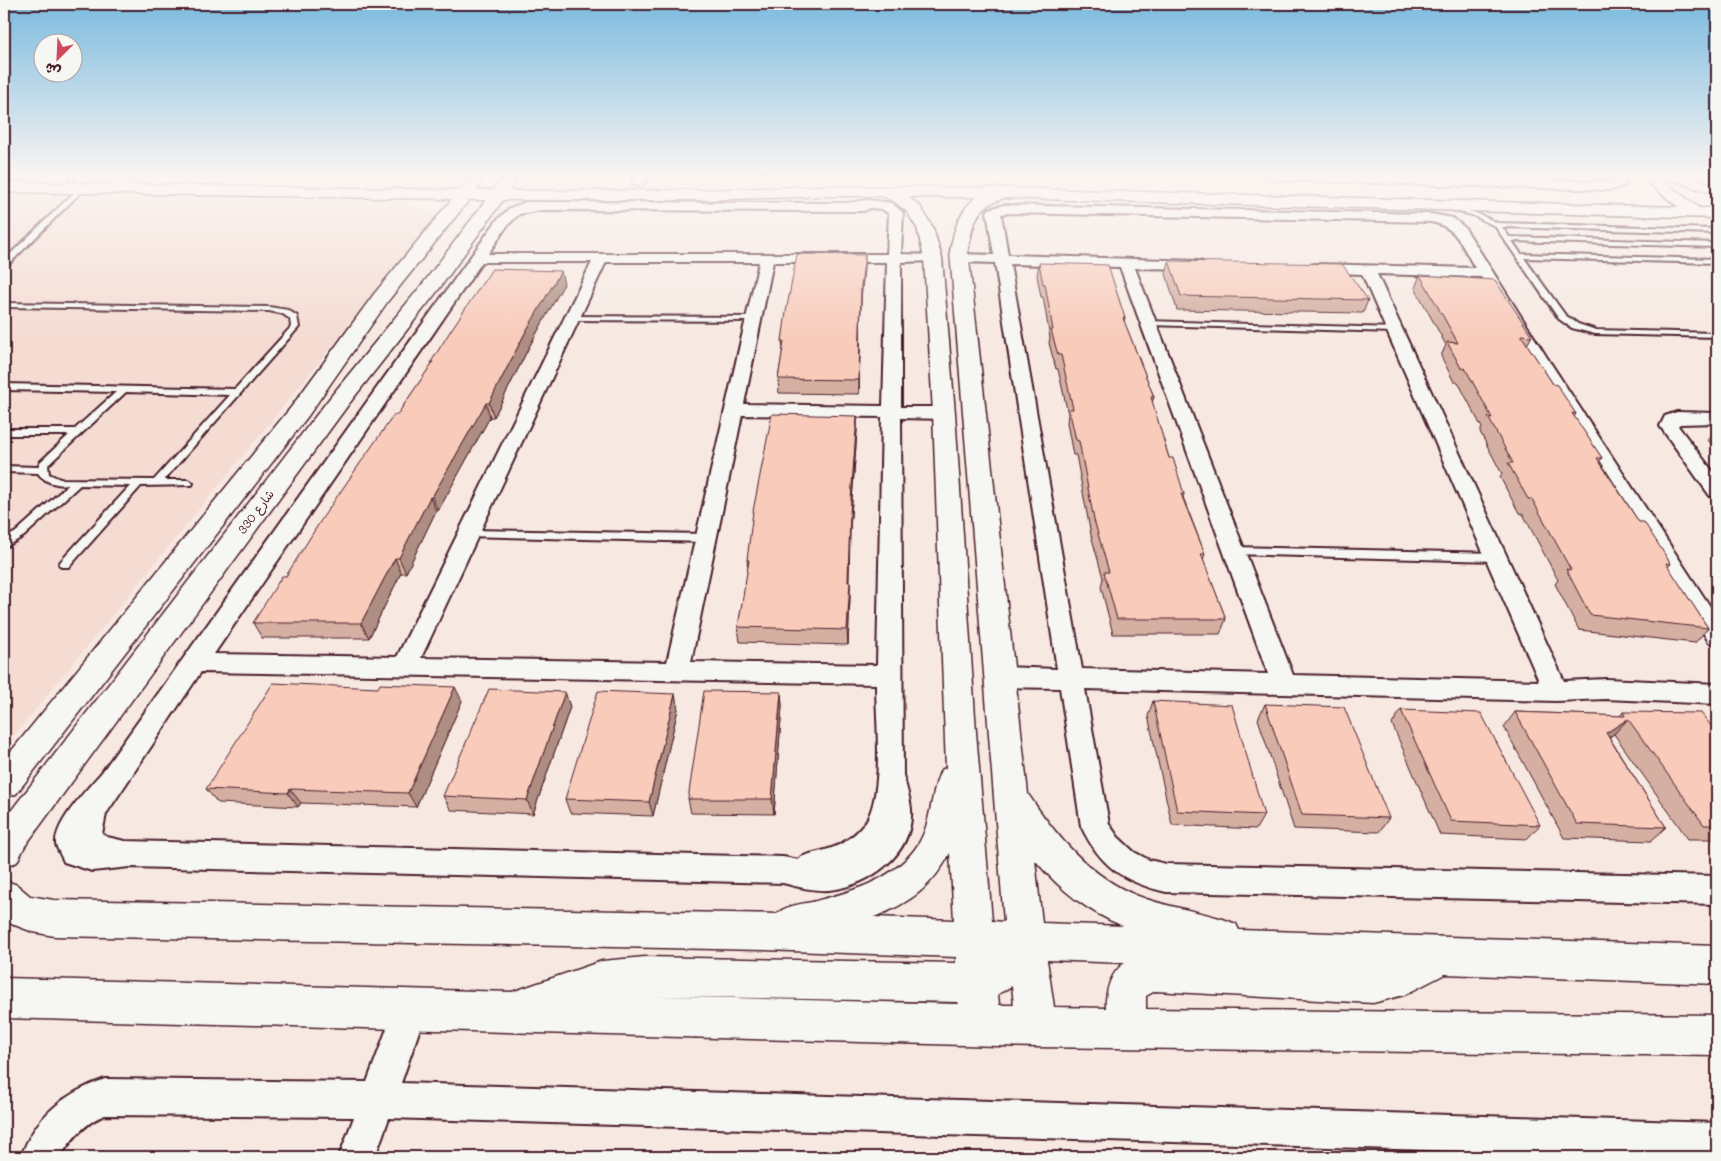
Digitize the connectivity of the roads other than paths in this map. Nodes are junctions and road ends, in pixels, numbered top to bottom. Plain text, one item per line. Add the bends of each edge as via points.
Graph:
1 (33, 230) edge
2 (448, 230) edge
3 (460, 230) edge
4 (481, 230) edge
5 (895, 230) edge
6 (926, 230) edge
7 (936, 230) edge
8 (953, 230) edge
9 (963, 230) edge
10 (996, 230) edge
11 (1459, 230) edge
12 (1501, 230) edge
13 (1681, 230) edge
14 (1717, 231) edge
15 (1508, 239) junction
16 (1717, 245) edge
17 (960, 255) junction
18 (1520, 256) junction
19 (477, 258) junction
20 (601, 258) junction
21 (767, 258) junction
22 (894, 258) junction
23 (933, 258) junction
24 (1000, 259) junction
25 (1717, 261) edge
26 (1126, 263) junction
27 (4, 264) edge
28 (1213, 265) edge
29 (1300, 268) edge
30 (1368, 270) junction
31 (1486, 273) junction
32 (4, 305) edge
33 (573, 318) junction
34 (753, 319) junction
35 (1149, 323) junction
36 (1394, 330) junction
37 (1717, 335) edge
38 (4, 387) edge
39 (123, 390) junction
40 (237, 392) junction
41 (733, 409) junction
42 (892, 411) junction
43 (944, 413) junction
44 (1717, 418) edge
45 (4, 432) edge
46 (77, 432) junction
47 (4, 469) edge
48 (42, 470) junction
49 (78, 482) junction
50 (138, 483) junction
51 (156, 483) junction
52 (188, 483) dead end
53 (1717, 491) edge
54 (468, 534) junction
55 (706, 538) junction
56 (4, 544) edge
57 (1234, 551) junction
58 (1496, 557) junction
59 (64, 564) dead end
60 (1717, 636) edge
61 (195, 663) junction
62 (404, 667) junction
63 (677, 672) junction
64 (888, 676) junction
65 (1000, 677) junction
66 (1070, 679) junction
67 (1284, 684) junction
68 (1556, 690) junction
69 (1717, 694) edge
70 (960, 732) junction
71 (4, 784) edge
72 (1011, 798) junction
73 (4, 851) edge
74 (1717, 890) edge
75 (4, 897) edge
76 (764, 932) junction
77 (974, 940) junction
78 (1025, 941) junction
79 (1242, 947) junction
80 (1441, 955) junction
81 (1717, 964) edge
82 (976, 983) junction
83 (4, 998) edge
84 (410, 1010) junction
85 (507, 1013) junction
86 (980, 1025) junction
87 (1037, 1027) junction
88 (1129, 1029) junction
89 (1717, 1036) edge
90 (378, 1100) junction
91 (1717, 1141) edge
92 (39, 1157) edge
93 (356, 1157) edge

1 - 27 lane
2 - 71 street via 381,298 300,411
3 - 73 street, شارع 330 via 388,340
4 - 19 street
5 - 22 street
6 - 23 street
7 - 23 street via 937,249
8 - 17 street
9 - 17 street
10 - 24 street
11 - 31 street
12 - 15 lane
13 - 14 lane
15 - 16 lane
15 - 18 lane
17 - 24 street
17 - 65 street
18 - 25 lane
18 - 37 lane via 1562,317 1575,326 1595,332
19 - 20 street
19 - 61 street
20 - 21 street
20 - 33 street
21 - 22 street
21 - 34 street
22 - 23 street
22 - 42 street
23 - 43 street
24 - 26 street
24 - 66 street
26 - 28 street
26 - 35 street
29 - 30 street
30 - 31 street
30 - 36 street
31 - 60 street
32 - 40 lane via 269,309 290,315 294,318 295,327
33 - 34 lane
33 - 54 street
34 - 41 street
35 - 36 lane
35 - 57 street
36 - 58 street
38 - 39 lane
39 - 40 lane
39 - 46 lane
40 - 51 lane
41 - 42 street
41 - 55 street
42 - 43 street
42 - 64 street
43 - 70 street
44 - 53 street via 1677,418 1669,426
45 - 46 lane
46 - 48 lane via 43,464
47 - 48 lane
48 - 49 lane via 50,480
49 - 50 lane
49 - 56 lane via 20,534
50 - 51 lane
50 - 59 lane
51 - 52 lane
54 - 55 lane
54 - 62 street
55 - 63 street
57 - 58 lane
57 - 67 street
58 - 68 street
61 - 62 street
61 - 64 street via 112,780 74,826 70,842 79,854 88,857 130,854 844,874 873,860 892,837 896,824 897,810 890,776
62 - 63 street
63 - 64 street
65 - 66 street
65 - 72 street
66 - 67 street
66 - 74 street via 1095,826 1116,856 1152,876
67 - 68 street
68 - 69 street
70 - 76 street via 944,826 939,841 921,869 908,881 859,907
70 - 77 street
72 - 78 street
72 - 79 street via 1060,865 1094,892 1135,913 1205,930
75 - 76 street via 16,910 54,918
76 - 77 street
77 - 78 street
77 - 82 street
78 - 79 street
78 - 82 street via 1008,965
78 - 87 street
79 - 80 street
80 - 81 street
80 - 88 street via 1404,976 1373,983 1144,974 1135,978 1125,994
82 - 85 street via 623,977 583,986
82 - 86 street
83 - 84 street
84 - 85 street
84 - 90 street
85 - 86 street
86 - 87 street
87 - 88 street
88 - 89 street
90 - 91 street
90 - 92 street via 105,1097 92,1100 66,1118
90 - 93 street

